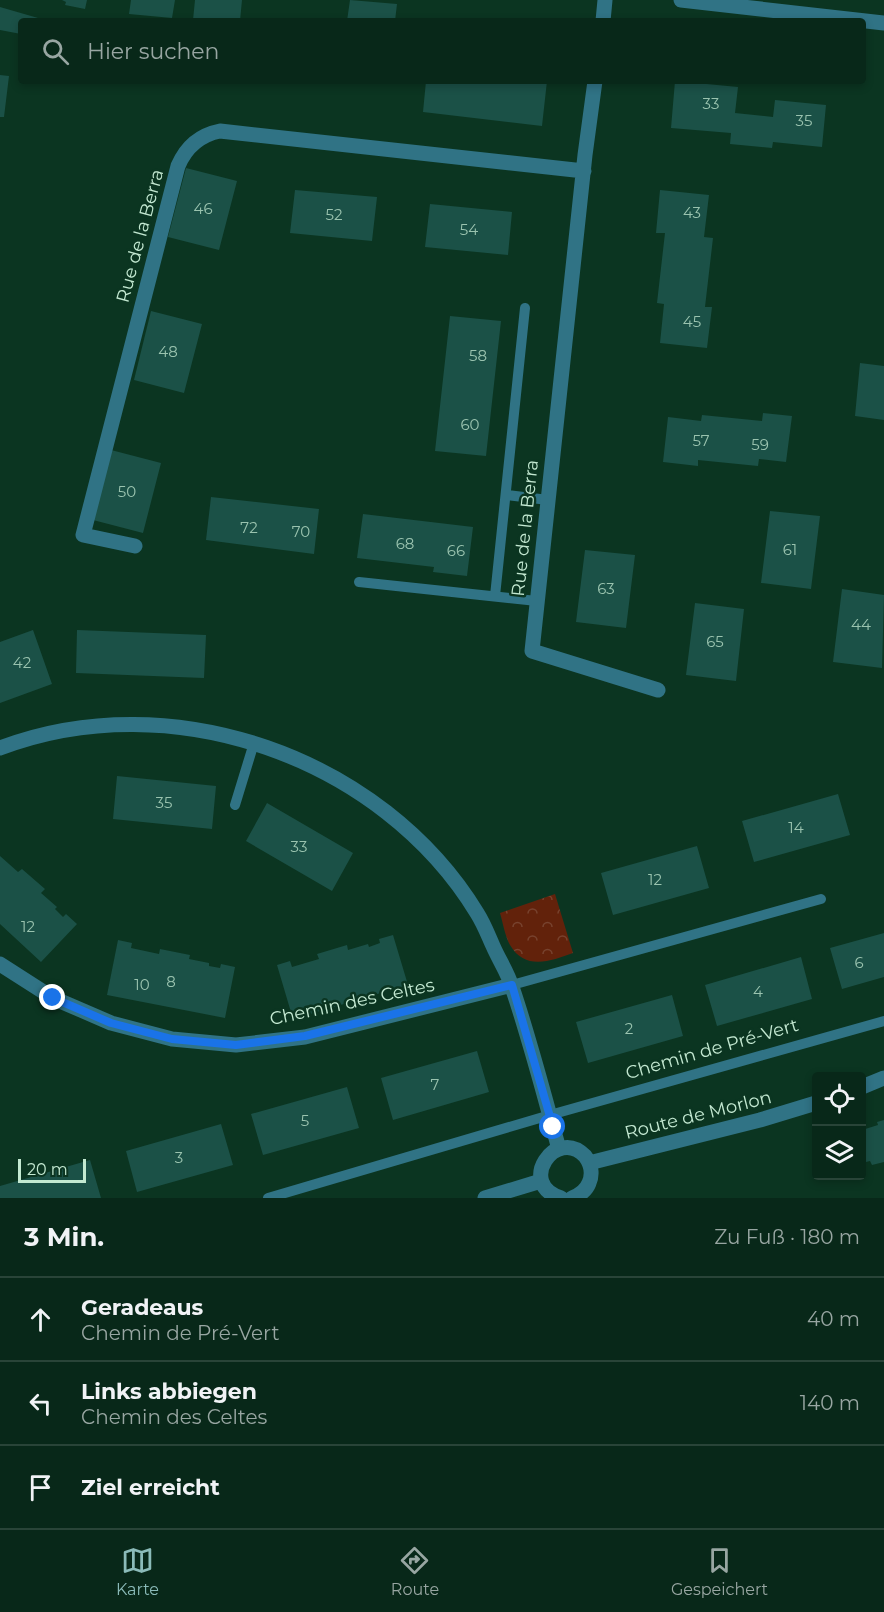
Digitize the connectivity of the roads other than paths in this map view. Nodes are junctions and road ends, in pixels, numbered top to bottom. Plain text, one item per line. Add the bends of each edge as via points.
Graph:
1 (605, 0) edge
2 (681, 0) edge
3 (603, 18) edge
4 (840, 18) edge
5 (866, 21) edge
6 (884, 23) edge
7 (595, 84) edge
8 (584, 171) junction
9 (525, 308) dead end
10 (507, 495) junction
11 (548, 500) junction
12 (135, 546) dead end
13 (359, 582) dead end
14 (495, 596) junction
15 (537, 601) junction
16 (658, 690) dead end
17 (254, 743) junction
18 (0, 748) edge
19 (235, 805) dead end
20 (821, 899) dead end
21 (0, 964) edge
22 (512, 985) junction
23 (884, 1021) edge
24 (884, 1078) edge
25 (866, 1085) edge
26 (812, 1104) edge
27 (550, 1115) junction
28 (559, 1149) junction
29 (589, 1163) junction
30 (541, 1180) junction
31 (268, 1198) edge
32 (484, 1198) edge
33 (561, 1198) edge
34 (573, 1198) edge

1 - 3 street
2 - 4 street
5 - 6 street
7 - 8 street, Rue de la Berra
8 - 11 street, Rue de la Berra
8 - 12 street, Rue de la Berra via 220,131 194,142 178,166 83,535
9 - 10 lane
10 - 11 lane
10 - 14 lane
11 - 15 street, Rue de la Berra
13 - 14 lane
14 - 15 lane
15 - 16 street, Rue de la Berra via 532,651
17 - 18 street via 213,732 120,724 69,729
17 - 19 lane
17 - 22 street via 317,767 381,806 417,838 478,914
20 - 22 lane
21 - 22 street, Chemin des Celtes via 53,998 111,1023 172,1039 236,1045 305,1036
22 - 27 street
23 - 27 lane, Chemin de Pré-Vert
24 - 25 street
26 - 29 street, Route de Morlon
27 - 28 street
27 - 31 lane, Chemin de Pré-Vert
28 - 29 street via 573,1149
28 - 30 street via 546,1157
29 - 34 street via 587,1188
30 - 32 street
30 - 33 street via 550,1193

